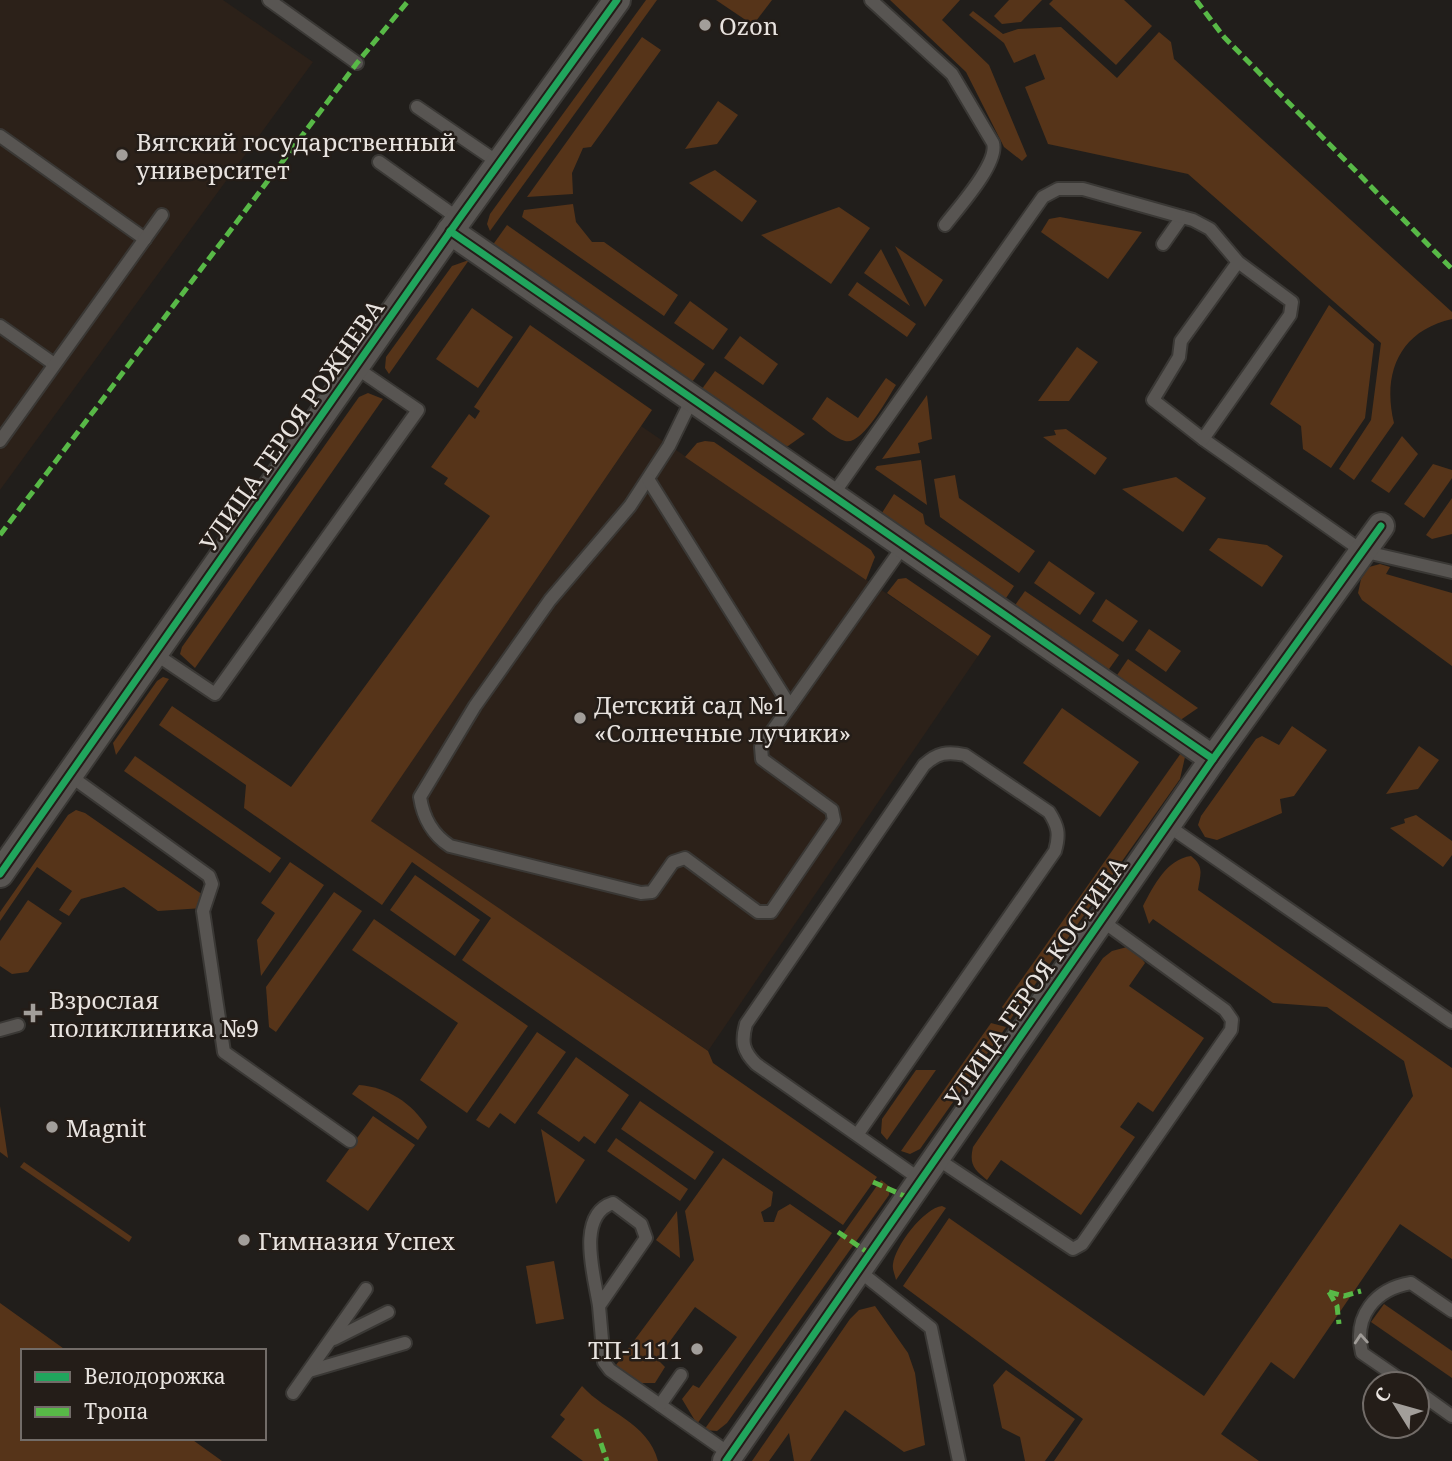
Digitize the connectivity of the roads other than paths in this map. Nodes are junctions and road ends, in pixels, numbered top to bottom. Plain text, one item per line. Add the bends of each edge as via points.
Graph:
1 (269, 0) edge
2 (617, 0) edge
3 (871, 0) edge
4 (357, 63) dead end
5 (417, 107) dead end
6 (0, 136) edge
7 (379, 162) dead end
8 (499, 163) junction
9 (162, 215) dead end
10 (1182, 217) junction
11 (455, 225) junction
12 (945, 225) dead end
13 (145, 239) junction
14 (1163, 244) dead end
15 (1238, 262) junction
16 (0, 326) edge
17 (54, 365) junction
18 (355, 367) junction
19 (692, 398) junction
20 (1203, 439) junction
21 (0, 441) edge
22 (648, 479) junction
23 (832, 496) junction
24 (1381, 526) dead end
25 (904, 545) junction
26 (1362, 551) junction
27 (1452, 572) edge
28 (154, 653) junction
29 (790, 706) junction
30 (1213, 759) junction
31 (69, 775) junction
32 (1167, 825) junction
33 (0, 874) edge
34 (1101, 920) junction
35 (1452, 1022) edge
36 (18, 1025) dead end
37 (0, 1030) edge
38 (858, 1135) junction
39 (350, 1141) dead end
40 (936, 1158) junction
41 (921, 1180) junction
42 (858, 1270) junction
43 (366, 1289) dead end
44 (599, 1306) junction
45 (388, 1311) dead end
46 (1452, 1311) edge
47 (330, 1340) junction
48 (405, 1343) dead end
49 (1387, 1370) edge
50 (309, 1371) junction
51 (681, 1376) dead end
52 (293, 1393) dead end
53 (1431, 1401) edge
54 (660, 1405) junction
55 (1452, 1416) edge
56 (728, 1458) edge
57 (959, 1461) edge

1 - 4 lane
2 - 8 street, УЛИЦА ГЕРОЯ РОЖНЕВА
3 - 12 lane via 953,74 993,142 991,162
5 - 8 lane
6 - 13 lane
7 - 11 lane
8 - 11 street, УЛИЦА ГЕРОЯ РОЖНЕВА
9 - 13 lane
10 - 14 lane
10 - 15 lane via 1209,229
10 - 23 lane via 1083,189 1058,189 1042,197
11 - 18 street, УЛИЦА ГЕРОЯ РОЖНЕВА
11 - 19 street
13 - 17 lane
15 - 20 lane via 1181,341 1179,357 1153,400
15 - 20 lane via 1289,297 1292,309
16 - 17 lane
17 - 21 lane
18 - 28 street, УЛИЦА ГЕРОЯ РОЖНЕВА
18 - 28 lane via 418,410 215,694
19 - 22 lane
19 - 23 street
20 - 26 lane
22 - 29 lane
22 - 29 lane via 550,600 475,706 420,797 422,811 438,839 450,846 641,893 652,892 673,862 685,858 758,912 771,912 834,820 832,810 762,759 761,747
23 - 25 street
24 - 26 street, УЛИЦА ГЕРОЯ КОСТИНА
25 - 29 lane
25 - 30 street
26 - 27 lane
26 - 30 street, УЛИЦА ГЕРОЯ КОСТИНА
28 - 31 street, УЛИЦА ГЕРОЯ РОЖНЕВА
30 - 32 street, УЛИЦА ГЕРОЯ КОСТИНА
31 - 33 street, УЛИЦА ГЕРОЯ РОЖНЕВА
31 - 39 lane via 209,876 212,884 203,911 224,1052
32 - 34 street, УЛИЦА ГЕРОЯ КОСТИНА
32 - 35 lane
34 - 40 street, УЛИЦА ГЕРОЯ КОСТИНА
34 - 40 lane via 1225,1010 1232,1020 1231,1030 1082,1244 1073,1249
36 - 37 lane
38 - 38 lane via 756,1064 745,1052 746,1024 924,765 935,755 965,755 1049,811 1059,836 1055,851
38 - 41 lane
40 - 41 street, УЛИЦА ГЕРОЯ КОСТИНА
41 - 42 street, УЛИЦА ГЕРОЯ КОСТИНА
42 - 56 street, УЛИЦА ГЕРОЯ КОСТИНА
42 - 57 lane via 931,1328
43 - 47 lane
44 - 44 lane via 646,1238 641,1224 613,1203 589,1234
44 - 54 lane via 604,1362
45 - 47 lane
49 -> 46 lane via 1362,1353 1361,1324 1367,1307 1395,1285 1411,1283
47 - 50 lane
48 - 50 lane
50 - 52 lane
51 - 54 lane
53 - 55 lane
54 - 56 lane

